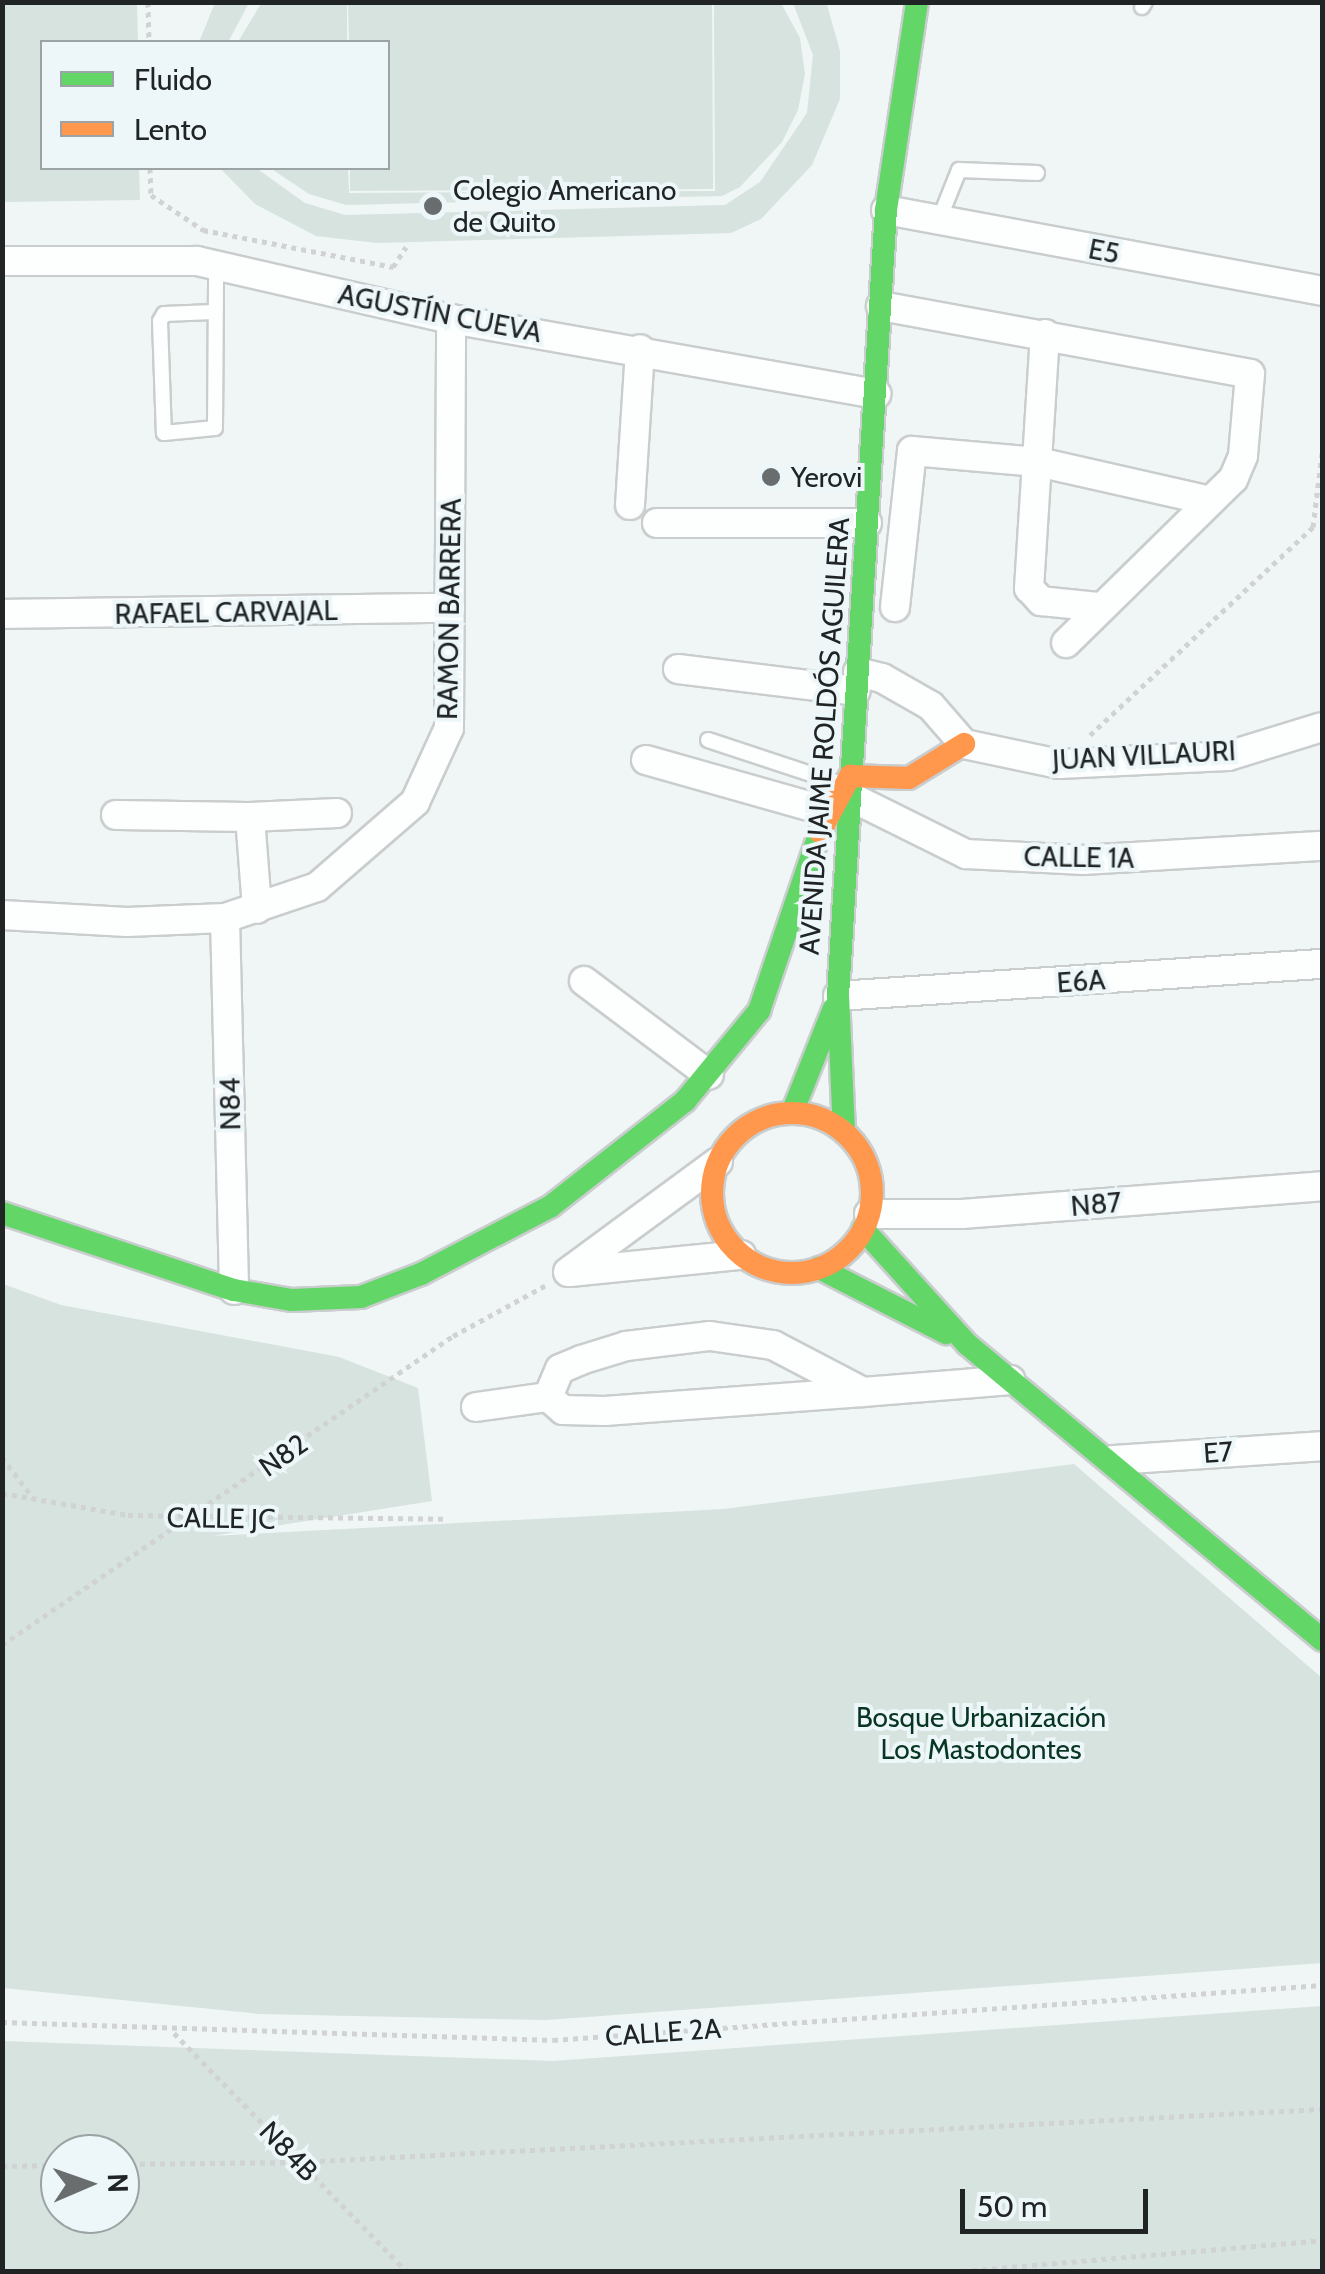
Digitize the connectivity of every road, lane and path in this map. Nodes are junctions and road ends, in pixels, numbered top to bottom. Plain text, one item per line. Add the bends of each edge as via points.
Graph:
1 (148, 2) edge
2 (917, 2) edge
3 (148, 40) edge
4 (150, 170) edge
5 (1037, 172) dead end
6 (886, 210) junction
7 (939, 220) junction
8 (406, 247) dead end
9 (2, 261) edge
10 (216, 266) junction
11 (1322, 291) edge
12 (880, 306) junction
13 (212, 312) junction
14 (451, 319) junction
15 (1045, 334) junction
16 (640, 350) junction
17 (876, 394) junction
18 (1322, 454) edge
19 (1038, 462) junction
20 (1206, 500) junction
21 (630, 505) dead end
22 (867, 522) junction
23 (657, 523) dead end
24 (1099, 607) junction
25 (450, 608) junction
26 (895, 608) dead end
27 (2, 614) edge
28 (1066, 643) dead end
29 (678, 669) dead end
30 (857, 682) junction
31 (1322, 727) edge
32 (708, 740) dead end
33 (964, 744) junction
34 (646, 760) dead end
35 (1058, 764) junction
36 (843, 793) junction
37 (338, 813) dead end
38 (116, 815) dead end
39 (250, 816) junction
40 (1322, 846) edge
41 (257, 909) junction
42 (2, 915) edge
43 (226, 918) junction
44 (1322, 964) edge
45 (584, 981) dead end
46 (838, 996) junction
47 (709, 1076) junction
48 (792, 1113) junction
49 (844, 1132) junction
50 (718, 1162) junction
51 (1322, 1186) edge
52 (2, 1213) edge
53 (866, 1222) junction
54 (740, 1254) junction
55 (819, 1268) junction
56 (568, 1272) junction
57 (234, 1290) junction
58 (967, 1344) junction
59 (1011, 1380) junction
60 (863, 1392) junction
61 (548, 1397) junction
62 (476, 1407) dead end
63 (1322, 1446) edge
64 (2, 1457) edge
65 (1113, 1460) junction
66 (2, 1493) edge
67 (32, 1498) junction
68 (191, 1519) junction
69 (442, 1520) dead end
70 (1322, 1640) edge
71 (2, 1645) edge
72 (1322, 1985) edge
73 (2, 2022) edge
74 (172, 2030) junction
75 (1322, 2109) edge
76 (300, 2162) junction
77 (140, 2164) edge
78 (40, 2165) edge
79 (2, 2166) edge
80 (1322, 2240) edge
81 (407, 2272) edge
82 (952, 2272) edge

1 - 3 path
2 - 6 street, AVENIDA JAIME ROLDÓS AGUILERA
4 - 8 path via 151,196 203,230 393,267
5 - 7 lane via 959,170
6 - 7 street, E5
6 - 12 street, AVENIDA JAIME ROLDÓS AGUILERA
7 - 11 street, E5
9 - 10 street, AGUSTÍN CUEVA via 153,256
10 - 13 lane
10 - 14 street, AGUSTÍN CUEVA
12 - 15 street
12 - 17 street, AVENIDA JAIME ROLDÓS AGUILERA
13 - 13 lane via 164,314 160,321 164,433 216,428
14 - 16 street, AGUSTÍN CUEVA
14 - 25 street, RAMON BARRERA
15 - 19 street
15 - 20 street via 1250,374 1240,467
16 - 17 street, AGUSTÍN CUEVA
16 - 21 street
17 - 22 street, AVENIDA JAIME ROLDÓS AGUILERA
18 - 35 path via 1313,527
19 - 20 street
19 - 24 street via 1030,588 1041,601
19 - 26 street via 918,450 907,456
20 - 24 street
22 - 23 street
22 - 30 street, AVENIDA JAIME ROLDÓS AGUILERA
24 - 28 street
25 - 27 street, RAFAEL CARVAJAL
25 - 41 street, RAMON BARRERA via 449,728 414,802 344,870
29 - 30 street
30 - 33 street via 882,678 931,706
30 - 36 street, AVENIDA JAIME ROLDÓS AGUILERA
31 - 35 street, JUAN VILLAURI via 1228,756
32 - 36 lane
33 - 35 street, JUAN VILLAURI
33 - 36 street via 909,778
34 - 36 street, CALLE 1A
36 - 40 street, CALLE 1A via 966,854 1084,860
36 - 46 street, AVENIDA JAIME ROLDÓS AGUILERA
36 - 47 street via 760,1011
37 - 39 street
38 - 39 street
39 - 41 street
41 - 43 street, RAMON BARRERA
42 - 43 street, RAMON BARRERA via 127,922
43 - 57 street, N84
44 - 46 street, E6A
45 - 47 street
46 - 48 street, AVENIDA JAIME ROLDÓS AGUILERA
46 - 49 street, AVENIDA JAIME ROLDÓS AGUILERA
47 - 57 street via 564,1198 422,1274 360,1297 292,1300
48 - 49 street
48 - 50 street via 756,1121
49 - 53 street via 868,1170
50 - 54 street via 712,1181 717,1222
50 - 56 street
51 - 53 street, N87
52 - 57 street
53 - 55 street via 837,1259
53 - 58 street
54 - 55 street via 778,1272
54 - 56 street
55 - 58 street
56 - 68 path, N82 via 453,1336
58 - 59 street
59 - 60 street
59 - 65 street
60 - 61 street via 594,1412 563,1410
60 - 61 street via 773,1345 710,1336 626,1346 580,1360 560,1369
61 - 62 street
63 - 65 street, E7
64 - 67 path
65 - 70 street
66 - 67 path, CALLE JC
67 - 68 path, CALLE JC
68 - 69 path, CALLE JC
68 - 71 path, N82
72 - 74 path, CALLE 2A via 553,2040
73 - 74 path, CALLE 2A
74 - 76 path, N84B
75 - 76 path
76 - 77 path
76 - 81 path, N84B
78 - 79 path
80 - 82 path

